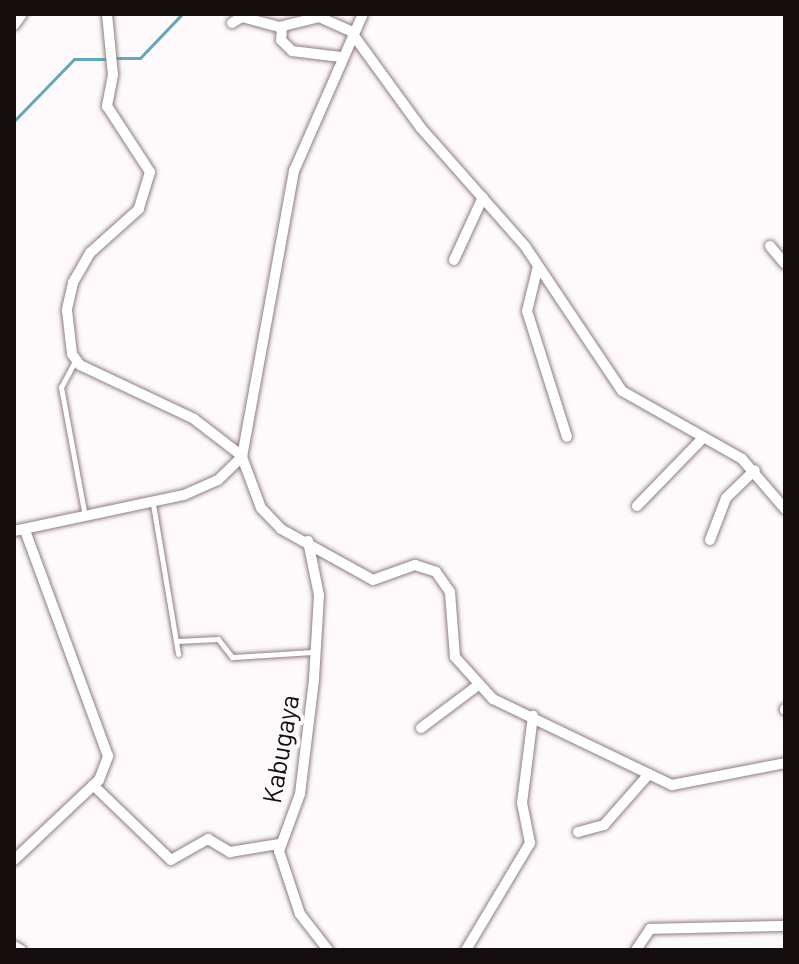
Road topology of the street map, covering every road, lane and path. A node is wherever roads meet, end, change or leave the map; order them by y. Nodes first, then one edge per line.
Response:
1 (22, 14) edge
2 (107, 14) edge
3 (363, 14) edge
4 (232, 23) dead end
5 (14, 25) edge
6 (282, 27) junction
7 (352, 32) junction
8 (341, 57) junction
9 (483, 197) junction
10 (770, 246) dead end
11 (454, 260) dead end
12 (785, 264) edge
13 (538, 266) junction
14 (76, 361) junction
15 (567, 437) dead end
16 (702, 439) junction
17 (242, 456) junction
18 (755, 470) junction
19 (153, 504) junction
20 (637, 506) dead end
21 (785, 509) edge
22 (86, 518) junction
23 (19, 531) edge
24 (710, 540) dead end
25 (308, 541) junction
26 (177, 641) junction
27 (315, 652) junction
28 (178, 654) dead end
29 (477, 686) junction
30 (533, 716) junction
31 (421, 728) dead end
32 (785, 763) edge
33 (649, 774) junction
34 (93, 785) junction
35 (578, 832) dead end
36 (279, 844) junction
37 (14, 860) edge
38 (785, 926) edge
39 (14, 946) edge
40 (21, 950) edge
41 (328, 950) edge
42 (466, 950) edge
43 (636, 950) edge

1 - 5 street
2 - 14 street
3 - 7 street
4 - 6 street
6 - 7 street
6 - 8 street
7 - 8 street
7 - 9 street
8 - 17 street
9 - 11 street
9 - 13 street
10 - 12 street
13 - 15 street
13 - 16 street
14 - 17 street
14 - 22 lane
16 - 18 street
16 - 20 street
17 - 19 street
17 - 25 street
18 - 21 street
18 - 24 street
19 - 22 street
19 - 26 lane
22 - 23 street
23 - 34 street
25 - 27 street, Kabugaya
25 - 29 street
26 - 27 lane
26 - 28 lane
27 - 36 street, Kabugaya
29 - 30 street
29 - 31 street
30 - 33 street
30 - 42 street
32 - 33 street
33 - 35 street
34 - 36 street
34 - 37 street
36 - 41 street, Kabugaya
38 - 43 street
39 - 40 street

